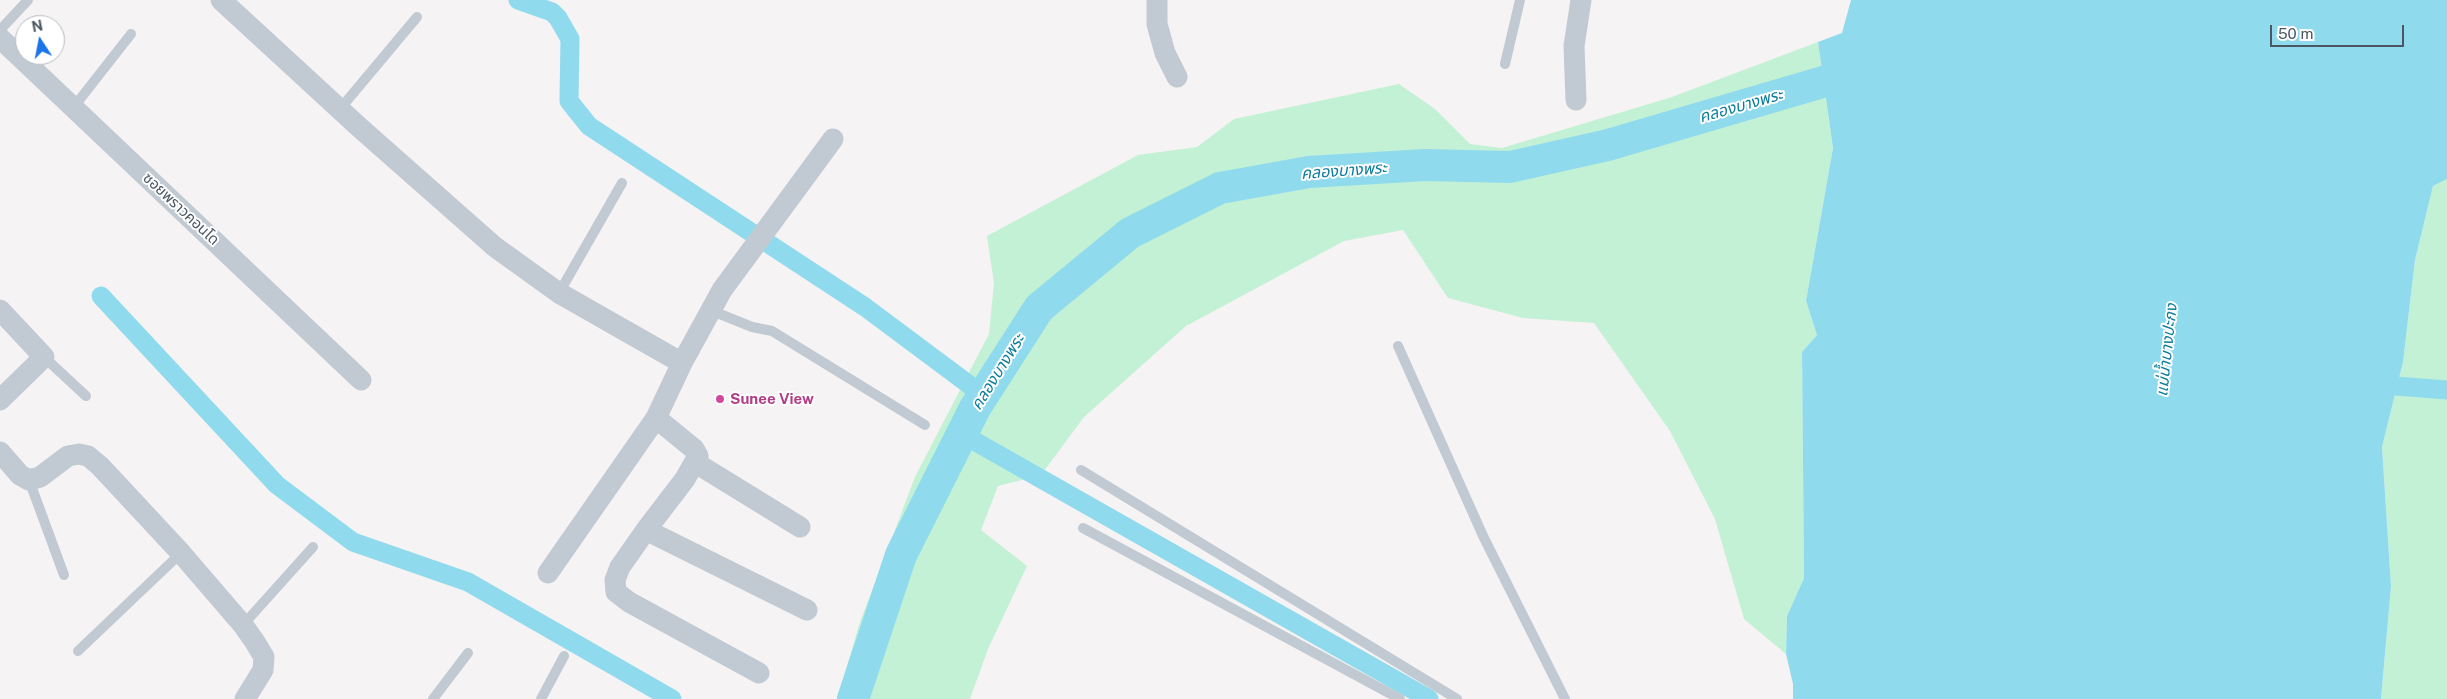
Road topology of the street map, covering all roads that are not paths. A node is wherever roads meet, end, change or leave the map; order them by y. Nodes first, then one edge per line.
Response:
1 (28, 0) edge
2 (221, 0) edge
3 (1157, 0) edge
4 (1520, 0) edge
5 (1581, 0) edge
6 (417, 17) dead end
7 (0, 30) edge
8 (131, 34) dead end
9 (0, 38) edge
10 (1505, 64) dead end
11 (1178, 77) dead end
12 (1576, 100) dead end
13 (73, 108) junction
14 (340, 110) junction
15 (833, 139) dead end
16 (622, 184) dead end
17 (559, 292) junction
18 (0, 310) edge
19 (710, 310) junction
20 (1398, 346) dead end
21 (44, 357) junction
22 (682, 363) junction
23 (361, 380) dead end
24 (86, 396) dead end
25 (0, 400) edge
26 (656, 418) junction
27 (925, 425) dead end
28 (0, 452) edge
29 (696, 463) junction
30 (1082, 470) dead end
31 (29, 480) junction
32 (800, 526) dead end
33 (1083, 528) dead end
34 (646, 530) junction
35 (313, 547) dead end
36 (181, 553) junction
37 (64, 574) dead end
38 (548, 574) dead end
39 (807, 610) dead end
40 (243, 625) junction
41 (78, 651) dead end
42 (468, 653) dead end
43 (564, 656) dead end
44 (759, 673) dead end
45 (245, 699) edge
46 (433, 699) edge
47 (542, 699) edge
48 (1400, 699) edge
49 (1457, 699) edge
50 (1565, 699) edge

1 - 7 lane
2 - 14 street
3 - 11 street
4 - 10 lane
5 - 12 street
6 - 14 lane
8 - 13 lane
9 - 13 street, ซอยพราวคอนโด
13 - 23 street, ซอยพราวคอนโด
14 - 17 street
15 - 19 street
16 - 17 lane
17 - 22 street
18 - 21 street
19 - 22 street
19 - 27 lane
20 - 50 lane
21 - 24 lane
21 - 25 street
22 - 26 street
26 - 29 street
26 - 38 street
28 - 31 street
29 - 32 street
29 - 34 street
30 - 49 lane
31 - 36 street
31 - 37 lane
33 - 48 lane
34 - 39 street
34 - 44 street
35 - 40 lane
36 - 40 street
36 - 41 lane
40 - 45 street
42 - 46 lane
43 - 47 lane

